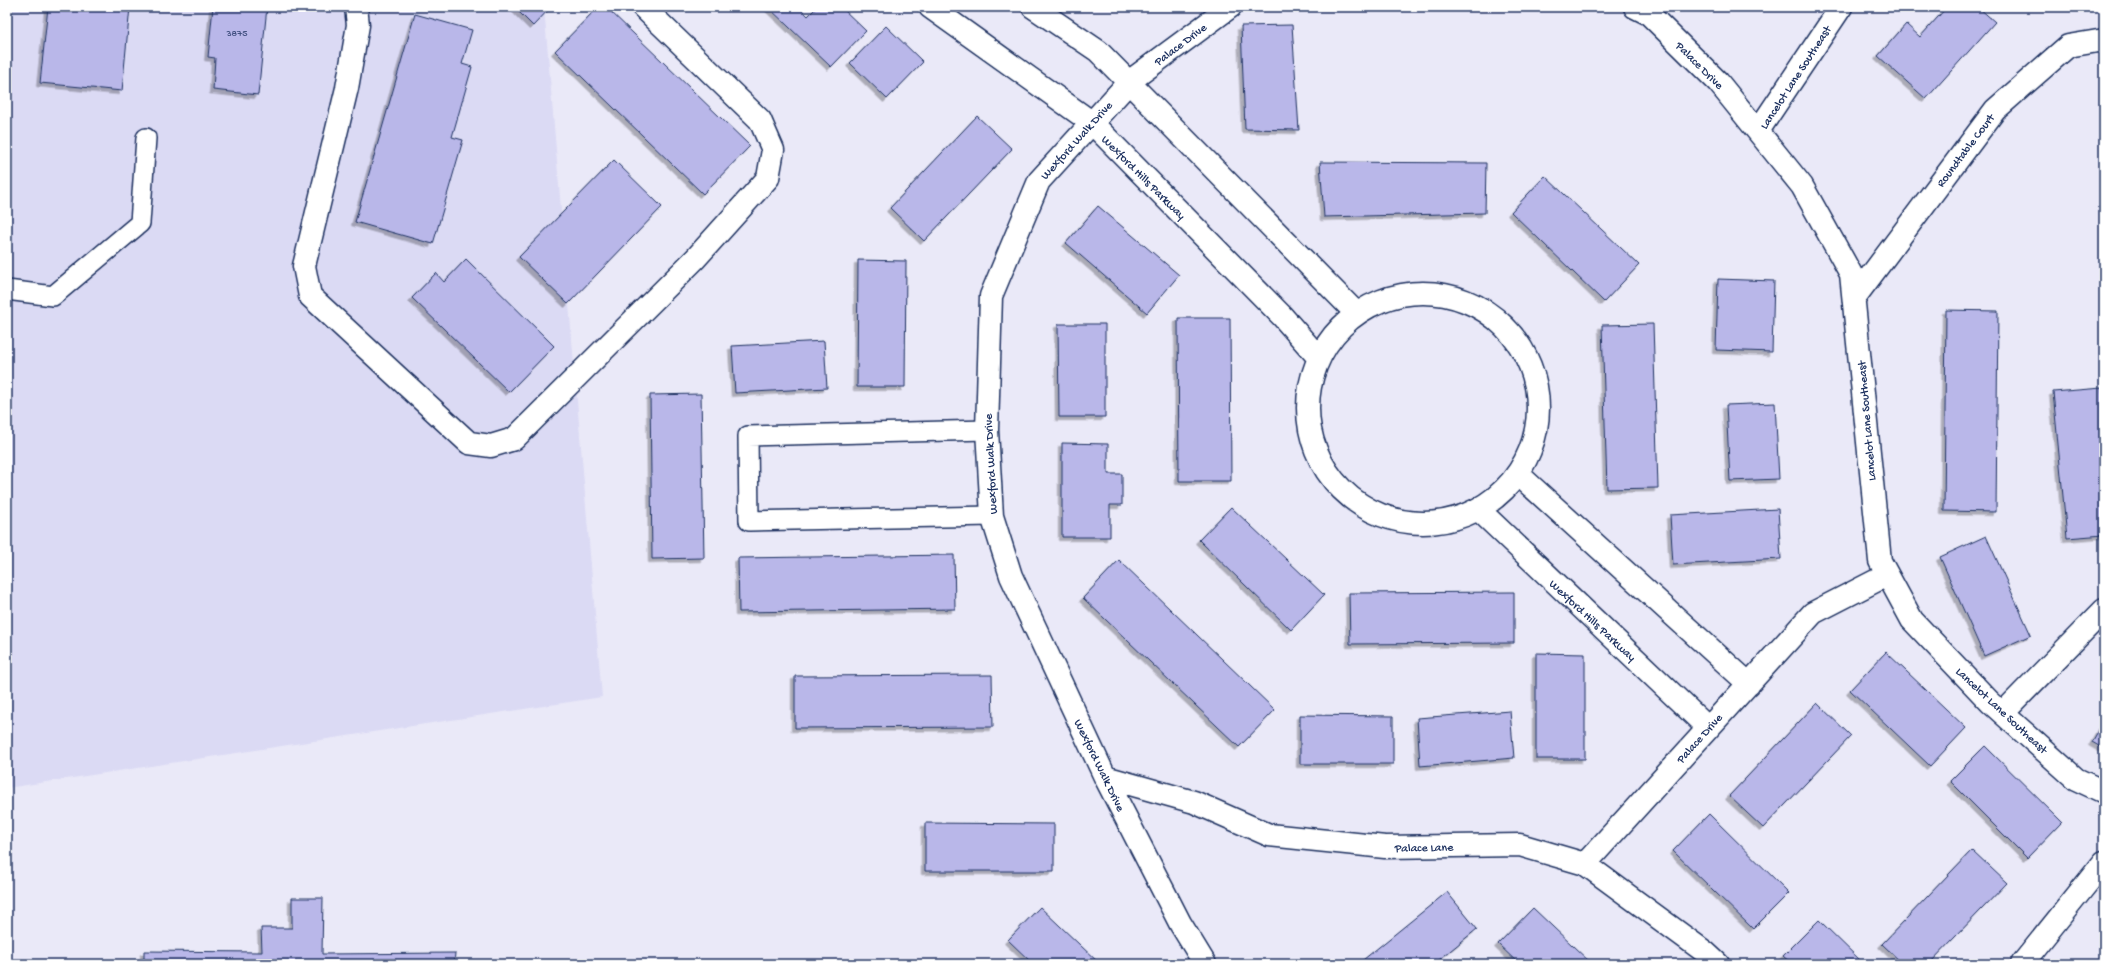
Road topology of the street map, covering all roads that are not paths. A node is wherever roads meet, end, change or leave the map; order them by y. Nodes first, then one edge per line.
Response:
1 (356, 7) edge
2 (644, 7) edge
3 (930, 7) edge
4 (1033, 7) edge
5 (1230, 7) edge
6 (1636, 7) edge
7 (1841, 7) edge
8 (2104, 40) edge
9 (1130, 81) junction
10 (1091, 122) junction
11 (1758, 131) junction
12 (146, 138) dead end
13 (7, 290) edge
14 (1855, 297) junction
15 (1356, 313) junction
16 (1318, 357) junction
17 (987, 430) junction
18 (1519, 475) junction
19 (1478, 510) junction
20 (992, 516) junction
21 (1887, 575) junction
22 (2104, 610) edge
23 (1749, 684) junction
24 (2002, 713) junction
25 (1708, 728) junction
26 (1105, 777) junction
27 (2104, 792) edge
28 (2104, 862) edge
29 (1585, 864) junction
30 (1205, 964) edge
31 (1718, 964) edge
32 (2022, 964) edge

1 - 2 street
3 - 10 street, Wexford Hills Parkway
4 - 9 street
5 - 9 street, Palace Drive
6 - 11 street, Palace Drive
7 - 11 street, Lancelot Lane Southeast
8 - 14 street, Roundtable Court
9 - 10 street, Wexford Walk Drive
9 - 15 street
10 - 16 street, Wexford Hills Parkway
10 - 17 street, Wexford Walk Drive
11 - 14 street, Lancelot Lane Southeast
12 - 13 lane
14 - 21 street, Lancelot Lane Southeast
15 - 16 street
15 - 18 street
16 - 19 street
17 - 20 street, Wexford Walk Drive
17 - 20 lane
18 - 19 street
18 - 23 street
19 - 25 street, Wexford Hills Parkway
20 - 26 street, Wexford Walk Drive
21 - 23 street, Palace Drive
21 - 24 street, Lancelot Lane Southeast
22 - 24 street
23 - 25 street, Palace Drive
24 - 27 street, Lancelot Lane Southeast
25 - 29 street, Palace Drive
26 - 29 street, Palace Lane
26 - 30 street, Wexford Walk Drive
28 - 32 street
29 - 31 street, Palace Lane

